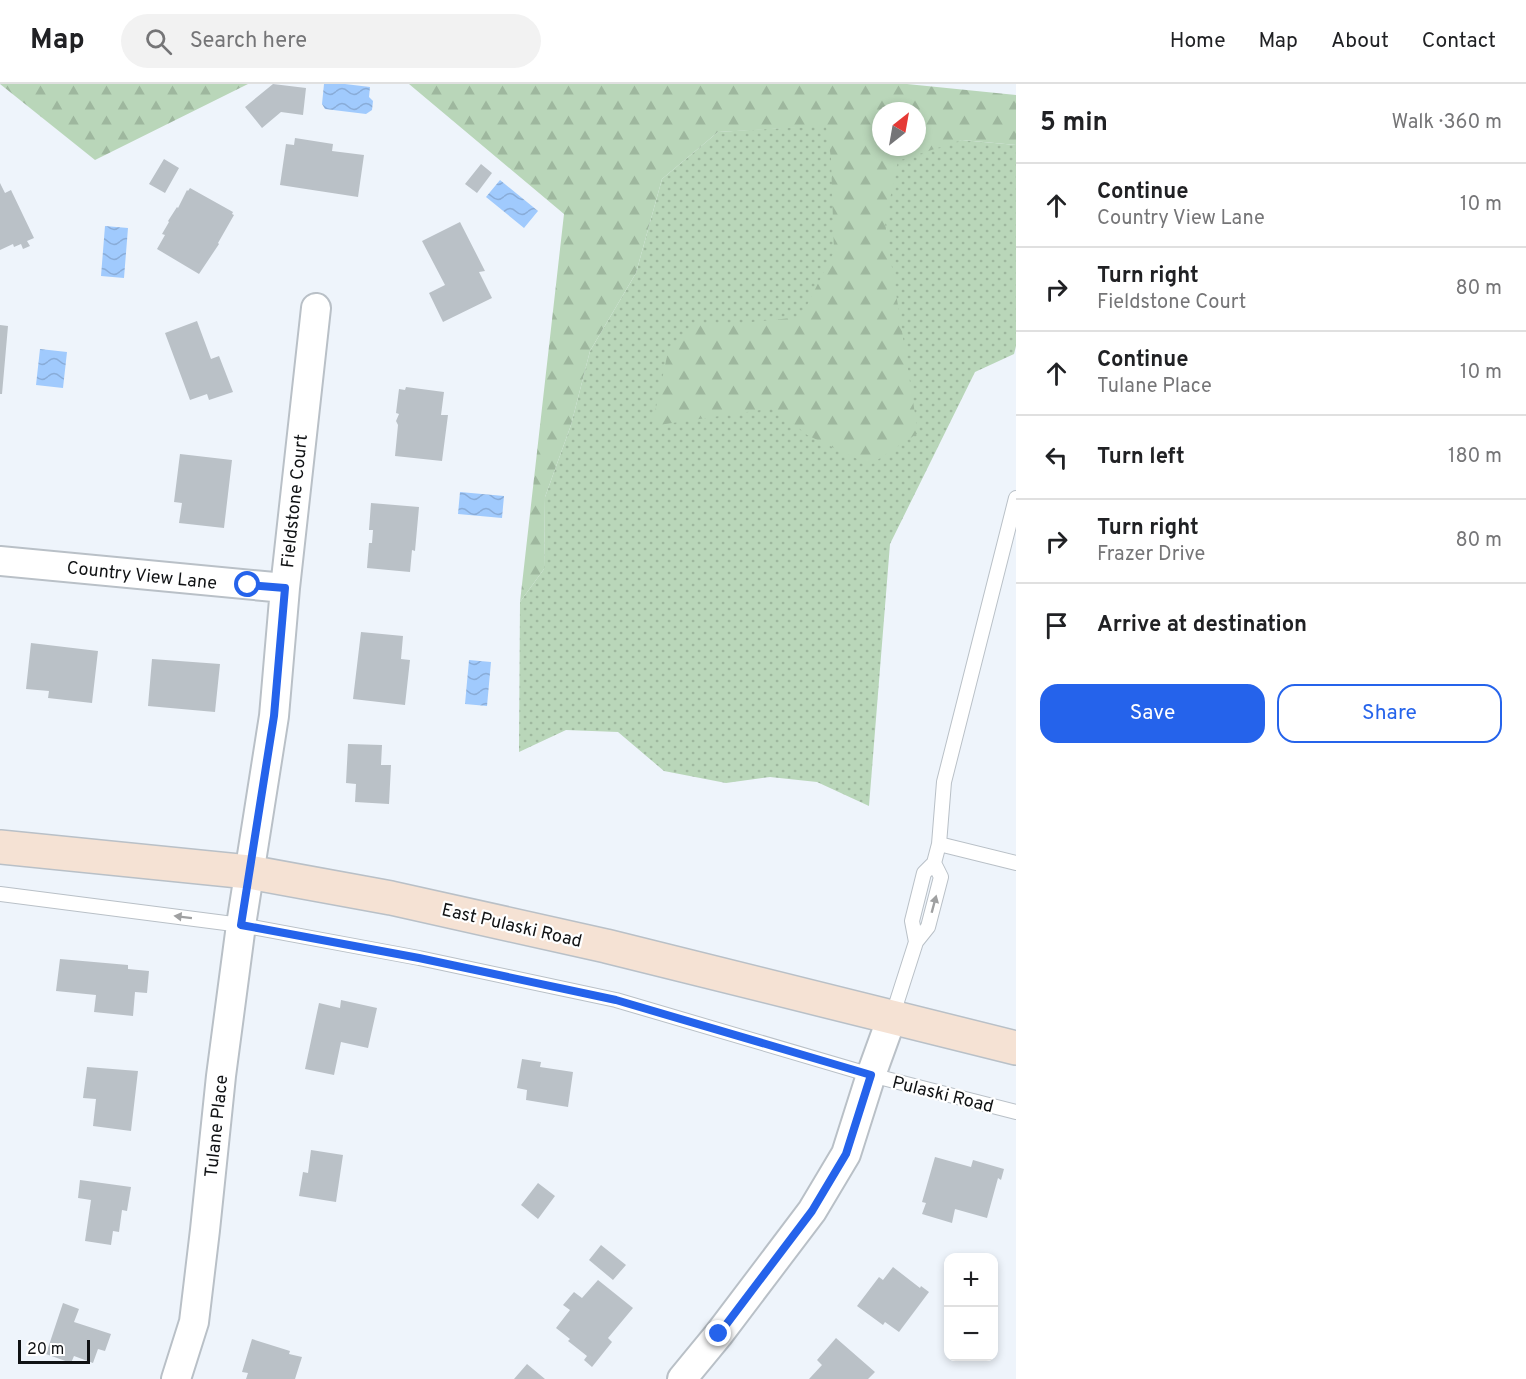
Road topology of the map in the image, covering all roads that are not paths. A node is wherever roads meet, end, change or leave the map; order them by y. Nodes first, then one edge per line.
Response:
1 (316, 308) dead end
2 (1016, 498) edge
3 (0, 561) edge
4 (285, 588) junction
5 (939, 844) junction
6 (0, 847) edge
7 (1016, 862) edge
8 (249, 872) junction
9 (0, 894) edge
10 (241, 925) junction
11 (892, 1017) junction
12 (1016, 1048) edge
13 (871, 1075) junction
14 (1016, 1112) edge
15 (176, 1379) edge
16 (682, 1379) edge

1 - 4 street, Fieldstone Court
2 - 5 lane
3 - 4 street, Country View Lane
4 - 8 street, Fieldstone Court
5 - 7 lane
5 - 11 lane
6 - 8 main road, East Pulaski Road
8 - 10 street, Tulane Place
8 - 11 main road, East Pulaski Road
10 -> 9 lane, Pulaski Road
10 - 13 lane, Pulaski Road
10 - 15 street, Tulane Place
11 - 12 main road, East Pulaski Road
11 - 13 street
13 - 14 lane, Pulaski Road
13 - 16 street

